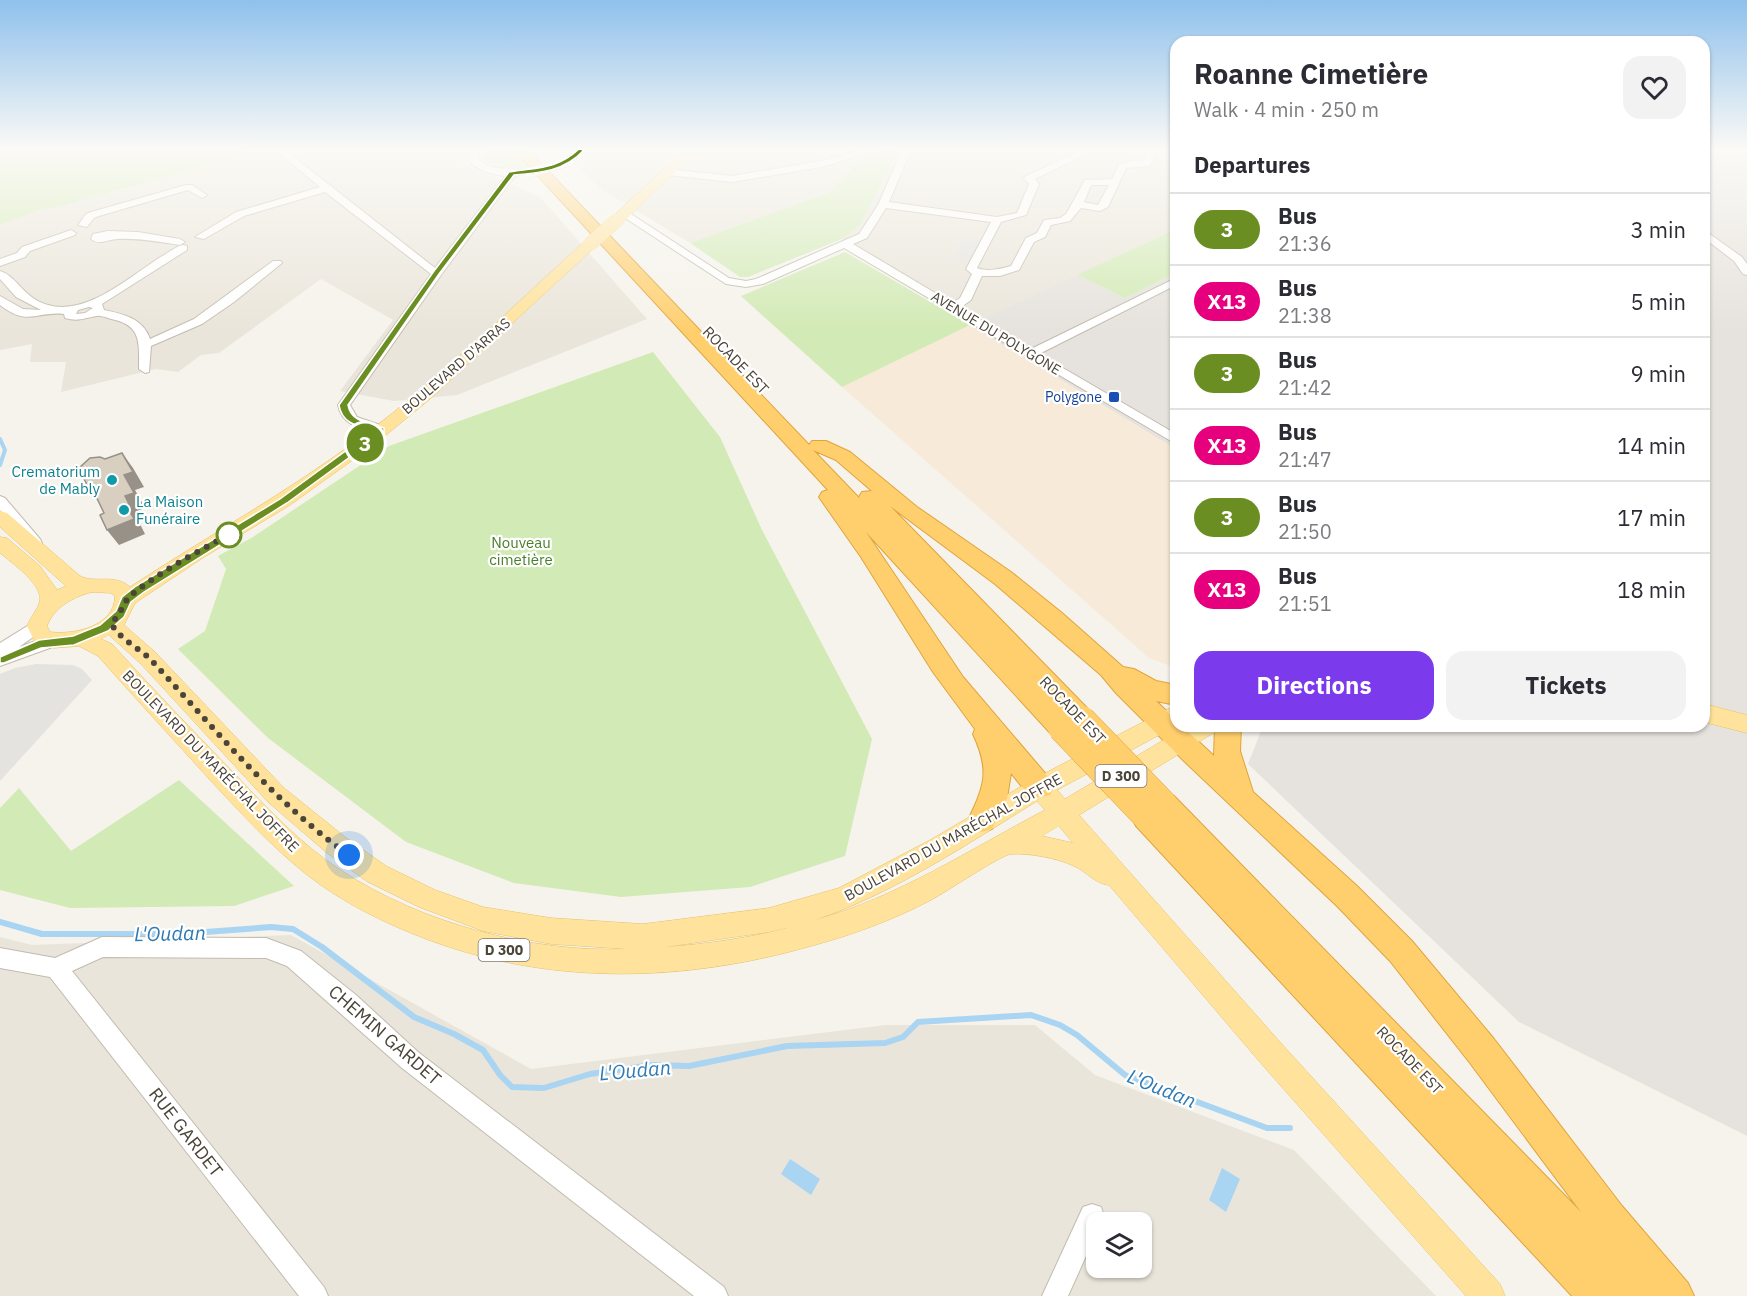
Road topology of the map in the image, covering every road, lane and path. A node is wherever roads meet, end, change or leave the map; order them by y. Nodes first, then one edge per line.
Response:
1 (107, 210) edge
2 (252, 210) edge
3 (355, 210) edge
4 (484, 210) edge
5 (577, 210) edge
6 (592, 210) edge
7 (627, 210) edge
8 (878, 210) edge
9 (929, 210) edge
10 (1023, 210) edge
11 (1075, 210) edge
12 (620, 217) junction
13 (997, 220) junction
14 (85, 228) junction
15 (1710, 237) edge
16 (181, 245) junction
17 (846, 245) junction
18 (26, 249) junction
19 (0, 256) edge
20 (1744, 258) edge
21 (0, 263) edge
22 (277, 263) dead end
23 (1747, 272) edge
24 (436, 273) junction
25 (978, 273) junction
26 (0, 274) edge
27 (1170, 284) edge
28 (0, 299) edge
29 (95, 308) junction
30 (952, 308) junction
31 (53, 310) junction
32 (145, 344) junction
33 (1030, 354) junction
34 (145, 369) dead end
35 (779, 425) junction
36 (381, 430) junction
37 (1170, 436) edge
38 (819, 445) junction
39 (0, 501) edge
40 (0, 517) edge
41 (0, 543) edge
42 (47, 558) junction
43 (84, 587) junction
44 (121, 593) junction
45 (50, 605) junction
46 (111, 623) junction
47 (37, 626) junction
48 (82, 638) junction
49 (52, 641) junction
50 (0, 651) edge
51 (0, 660) edge
52 (1110, 668) junction
53 (1170, 694) edge
54 (1710, 705) edge
55 (972, 709) junction
56 (1747, 710) edge
57 (1710, 714) edge
58 (1071, 724) junction
59 (1170, 724) edge
60 (1747, 724) edge
61 (1170, 727) edge
62 (1170, 728) edge
63 (1178, 732) edge
64 (1226, 732) edge
65 (1040, 787) junction
66 (1243, 798) junction
67 (1155, 811) junction
68 (1062, 812) junction
69 (982, 820) junction
70 (1006, 843) junction
71 (0, 958) edge
72 (56, 968) junction
73 (1212, 985) junction
74 (1086, 1229) edge
75 (315, 1296) edge
76 (715, 1296) edge
77 (1055, 1296) edge
78 (1488, 1296) edge
79 (1598, 1296) edge
80 (1637, 1296) edge
81 (1675, 1296) edge

1 - 14 street
2 - 16 street
3 - 24 street
4 - 24 street
5 - 35 highway, ROCADE EST
6 - 38 highway, ROCADE EST
7 - 12 main road, BOULEVARD D'ARRAS
8 - 17 street
9 - 13 street
10 - 13 street
11 - 25 street
12 - 17 street
12 - 36 main road, BOULEVARD D'ARRAS, bridge
13 - 25 street
14 - 16 street
14 - 18 street
15 - 20 street
16 - 29 street
17 - 30 street, AVENUE DU POLYGONE
18 - 19 street
18 - 21 street
20 - 23 street
22 - 32 street
24 - 36 street
25 - 30 street
26 - 31 street
27 - 33 street
28 - 31 street
29 - 31 street
29 - 32 street
30 - 33 street, AVENUE DU POLYGONE
32 - 34 street
33 - 37 street, AVENUE DU POLYGONE
35 - 55 highway
35 - 58 highway, ROCADE EST
36 - 44 main road, BOULEVARD D'ARRAS
38 - 52 highway
38 - 58 highway, ROCADE EST
39 - 42 street
40 - 42 main road
41 - 45 main road
42 - 43 main road
43 - 44 main road
43 - 45 main road
44 - 46 main road
45 - 47 main road
46 - 48 main road
46 - 69 main road, BOULEVARD DU MARÉCHAL JOFFRE / D 300
47 - 49 main road
47 - 50 street
48 - 49 main road
48 - 70 main road, BOULEVARD DU MARÉCHAL JOFFRE / D 300
49 - 51 street
52 - 53 highway
52 - 59 highway
54 - 56 main road
55 - 65 highway
55 - 69 highway
57 - 60 main road
58 - 67 highway, ROCADE EST, bridge
61 - 65 main road, BOULEVARD DU MARÉCHAL JOFFRE / D 300
62 - 68 main road, BOULEVARD DU MARÉCHAL JOFFRE / D 300
63 - 66 highway
64 - 66 highway
65 - 68 main road
65 - 69 main road, BOULEVARD DU MARÉCHAL JOFFRE / D 300
66 - 81 highway
67 - 79 highway, ROCADE EST
67 - 80 highway, ROCADE EST
68 - 70 main road, BOULEVARD DU MARÉCHAL JOFFRE / D 300
68 - 73 main road
70 - 73 main road
71 - 72 street
72 - 75 street, RUE GARDET
72 - 76 street, CHEMIN GARDET
73 - 78 main road
74 - 77 street

